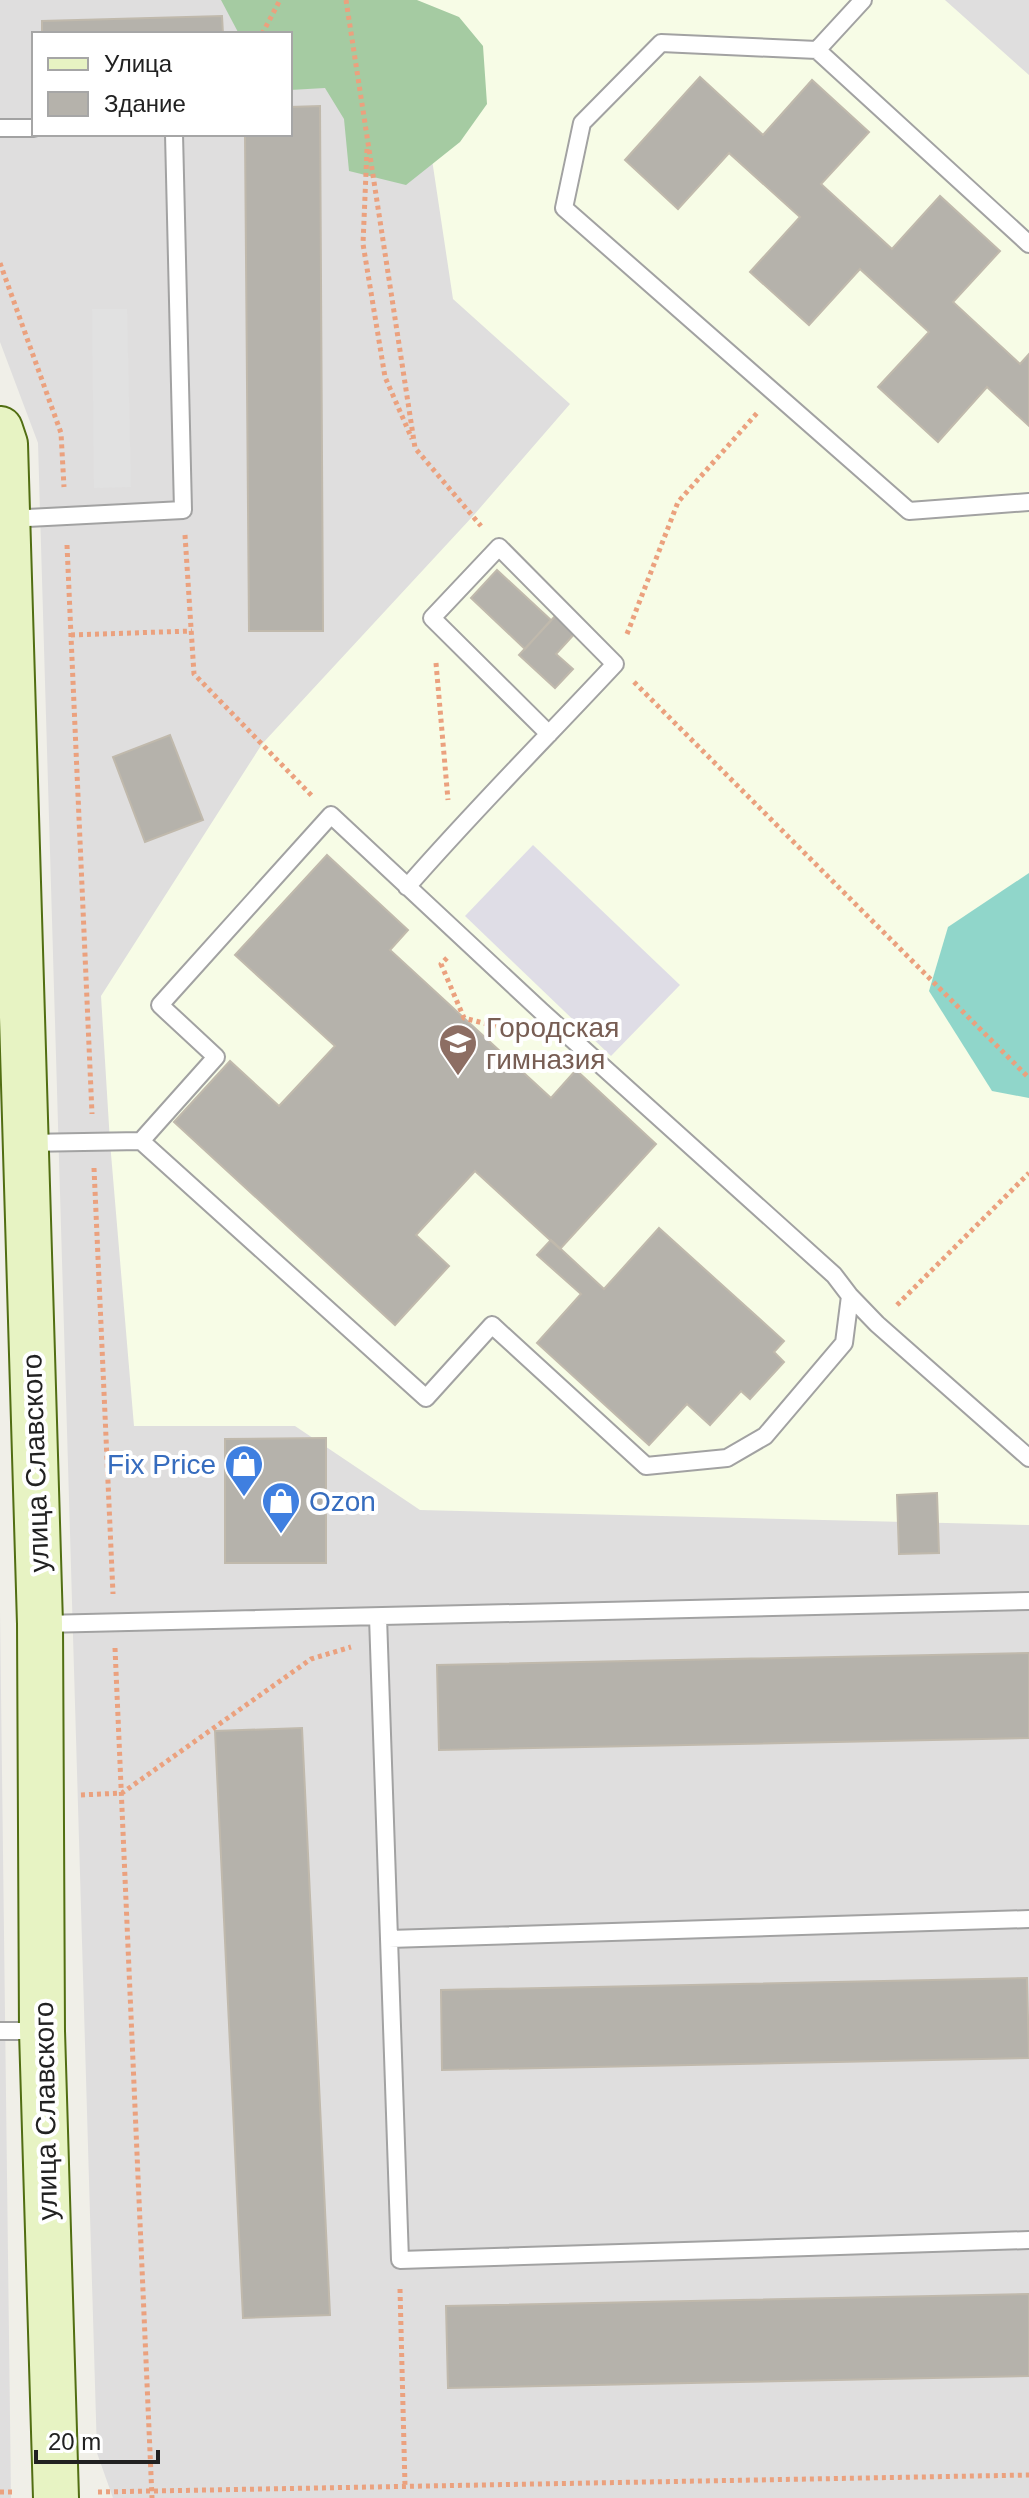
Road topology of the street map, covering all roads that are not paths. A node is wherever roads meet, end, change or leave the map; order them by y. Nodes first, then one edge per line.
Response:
1 (863, 0) edge
2 (817, 50) junction
3 (0, 128) edge
4 (32, 128) edge
5 (174, 136) edge
6 (1029, 244) edge
7 (0, 429) edge
8 (1029, 502) edge
9 (7, 519) junction
10 (549, 734) junction
11 (8, 831) edge
12 (407, 887) junction
13 (141, 1141) junction
14 (24, 1143) junction
15 (850, 1296) junction
16 (1029, 1458) edge
17 (1029, 1601) edge
18 (378, 1617) junction
19 (40, 1624) junction
20 (1029, 1919) edge
21 (389, 1939) junction
22 (21, 2031) edge
23 (1029, 2240) edge
24 (56, 2496) edge

1 - 2 lane
2 - 6 lane
2 - 8 lane
3 - 4 lane
5 - 9 lane
7 - 9 street, улица Славского
9 - 11 street, улица Славского
10 - 10 lane
10 - 12 lane
11 - 14 street, улица Славского
12 - 13 lane
12 - 15 lane
13 - 14 lane
13 - 15 lane
14 - 19 street, улица Славского
15 - 16 lane
17 - 18 lane
18 - 19 lane
18 - 21 lane
19 - 22 street, улица Славского
20 - 21 lane
21 - 23 lane
22 - 24 street, улица Славского

